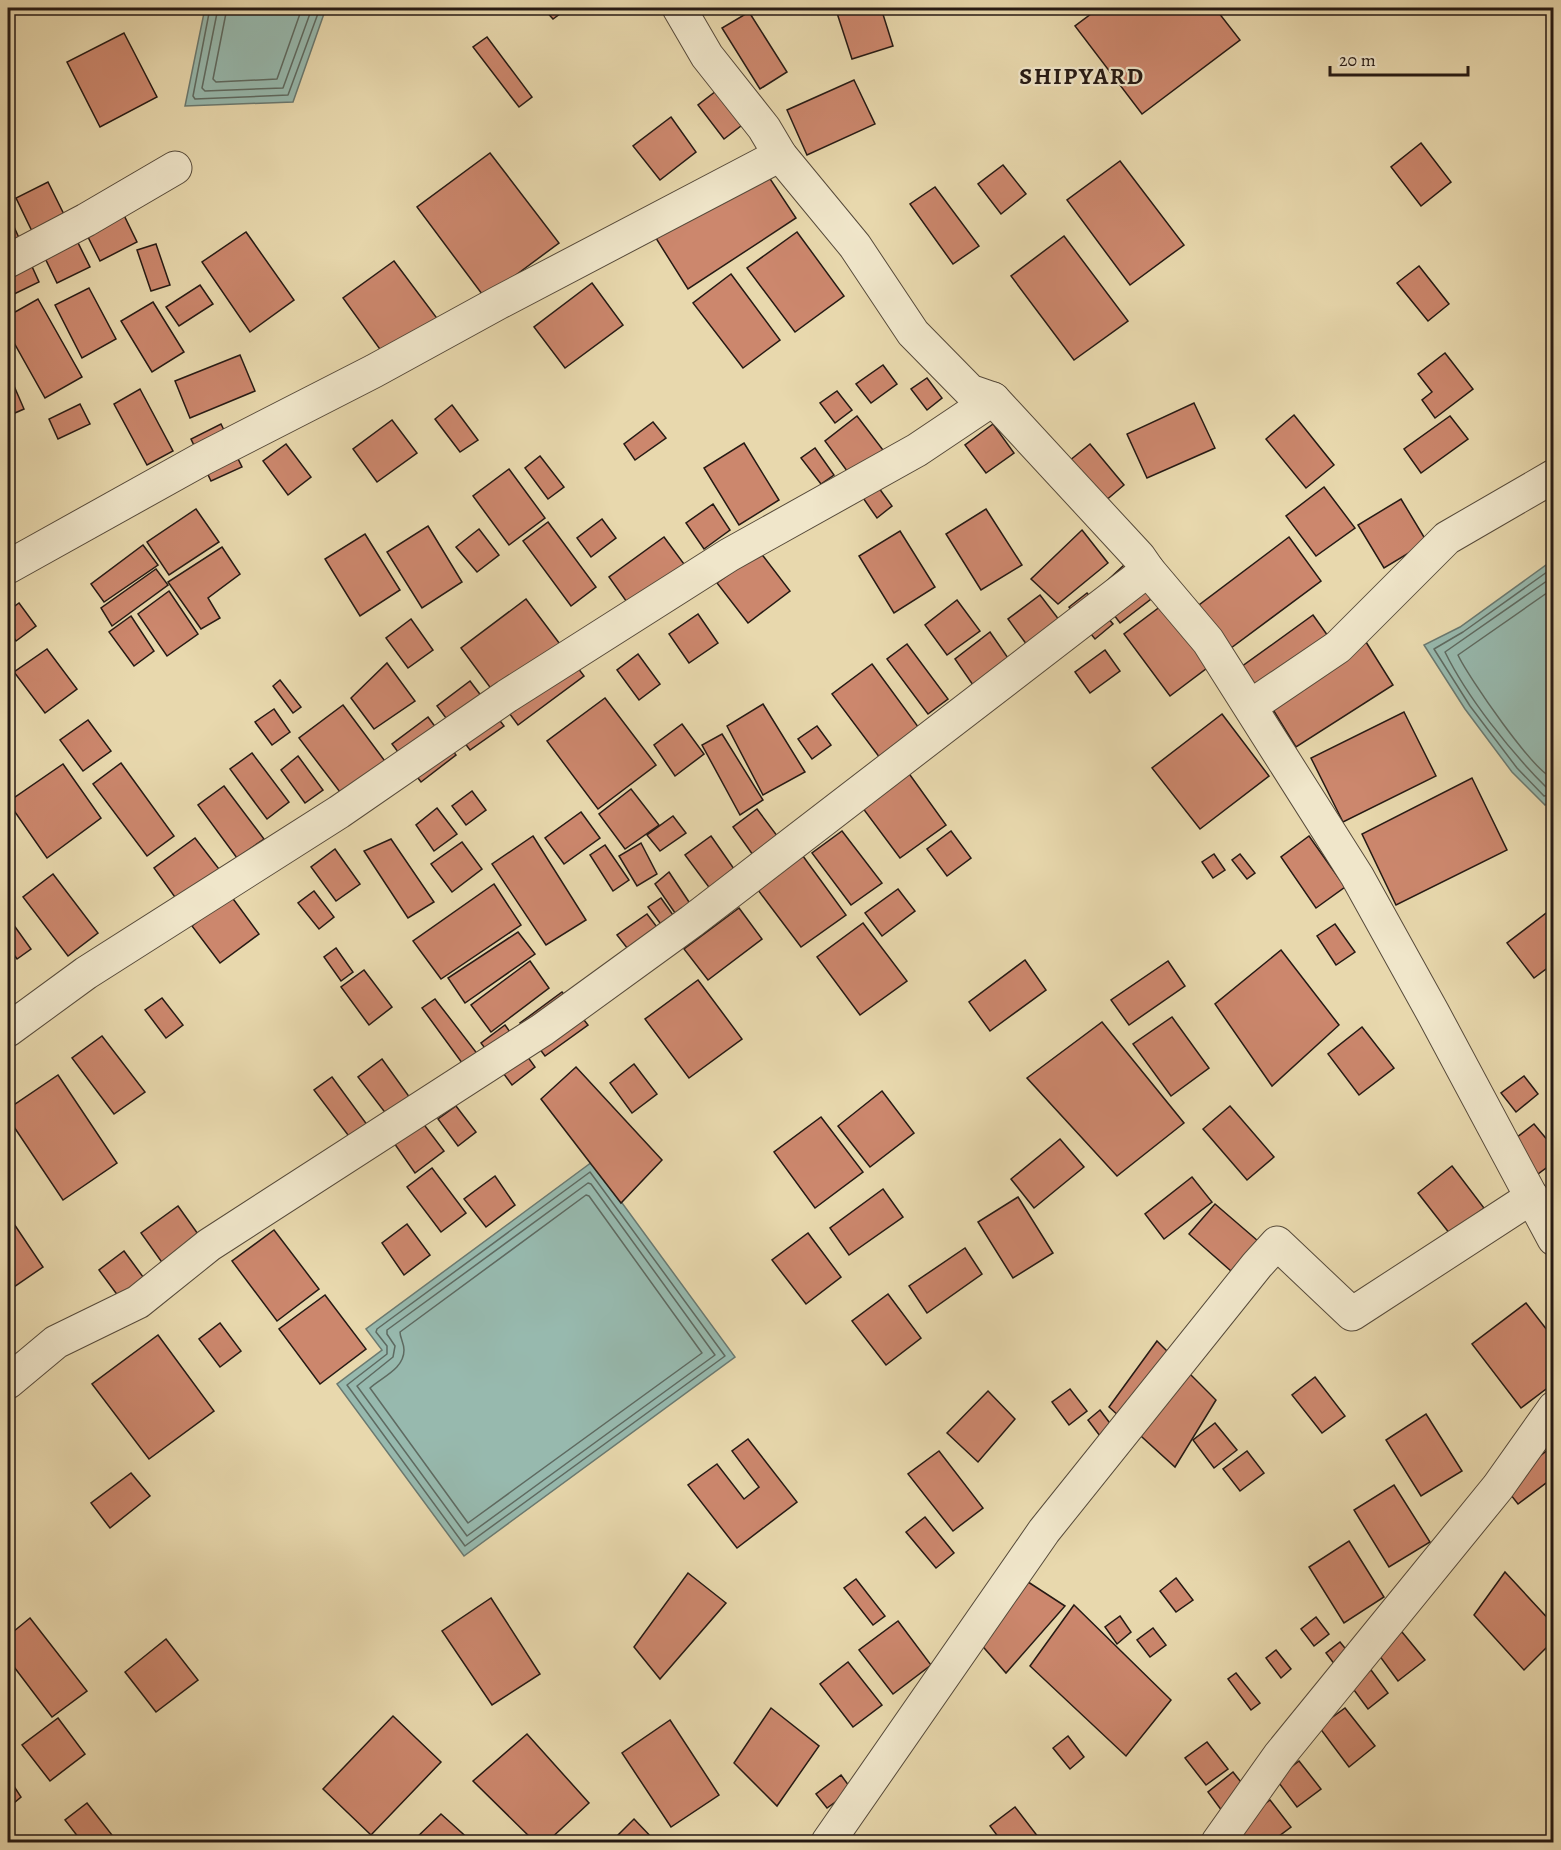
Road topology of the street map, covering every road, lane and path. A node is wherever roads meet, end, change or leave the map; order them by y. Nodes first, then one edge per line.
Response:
1 (679, 8) edge
2 (780, 155) junction
3 (175, 168) dead end
4 (8, 261) edge
5 (993, 399) junction
6 (1554, 476) edge
7 (8, 567) edge
8 (1148, 570) junction
9 (1251, 706) junction
10 (8, 1030) edge
11 (1532, 1197) junction
12 (1554, 1239) edge
13 (8, 1382) edge
14 (1554, 1408) edge
15 (828, 1842) edge
16 (1218, 1842) edge

1 - 2 street
2 - 5 street
2 - 7 street
3 - 4 street
5 - 8 street
5 - 10 street
6 - 9 street
8 - 9 street
8 - 13 street
9 - 11 street
11 - 12 street
11 - 15 street
14 - 16 street

